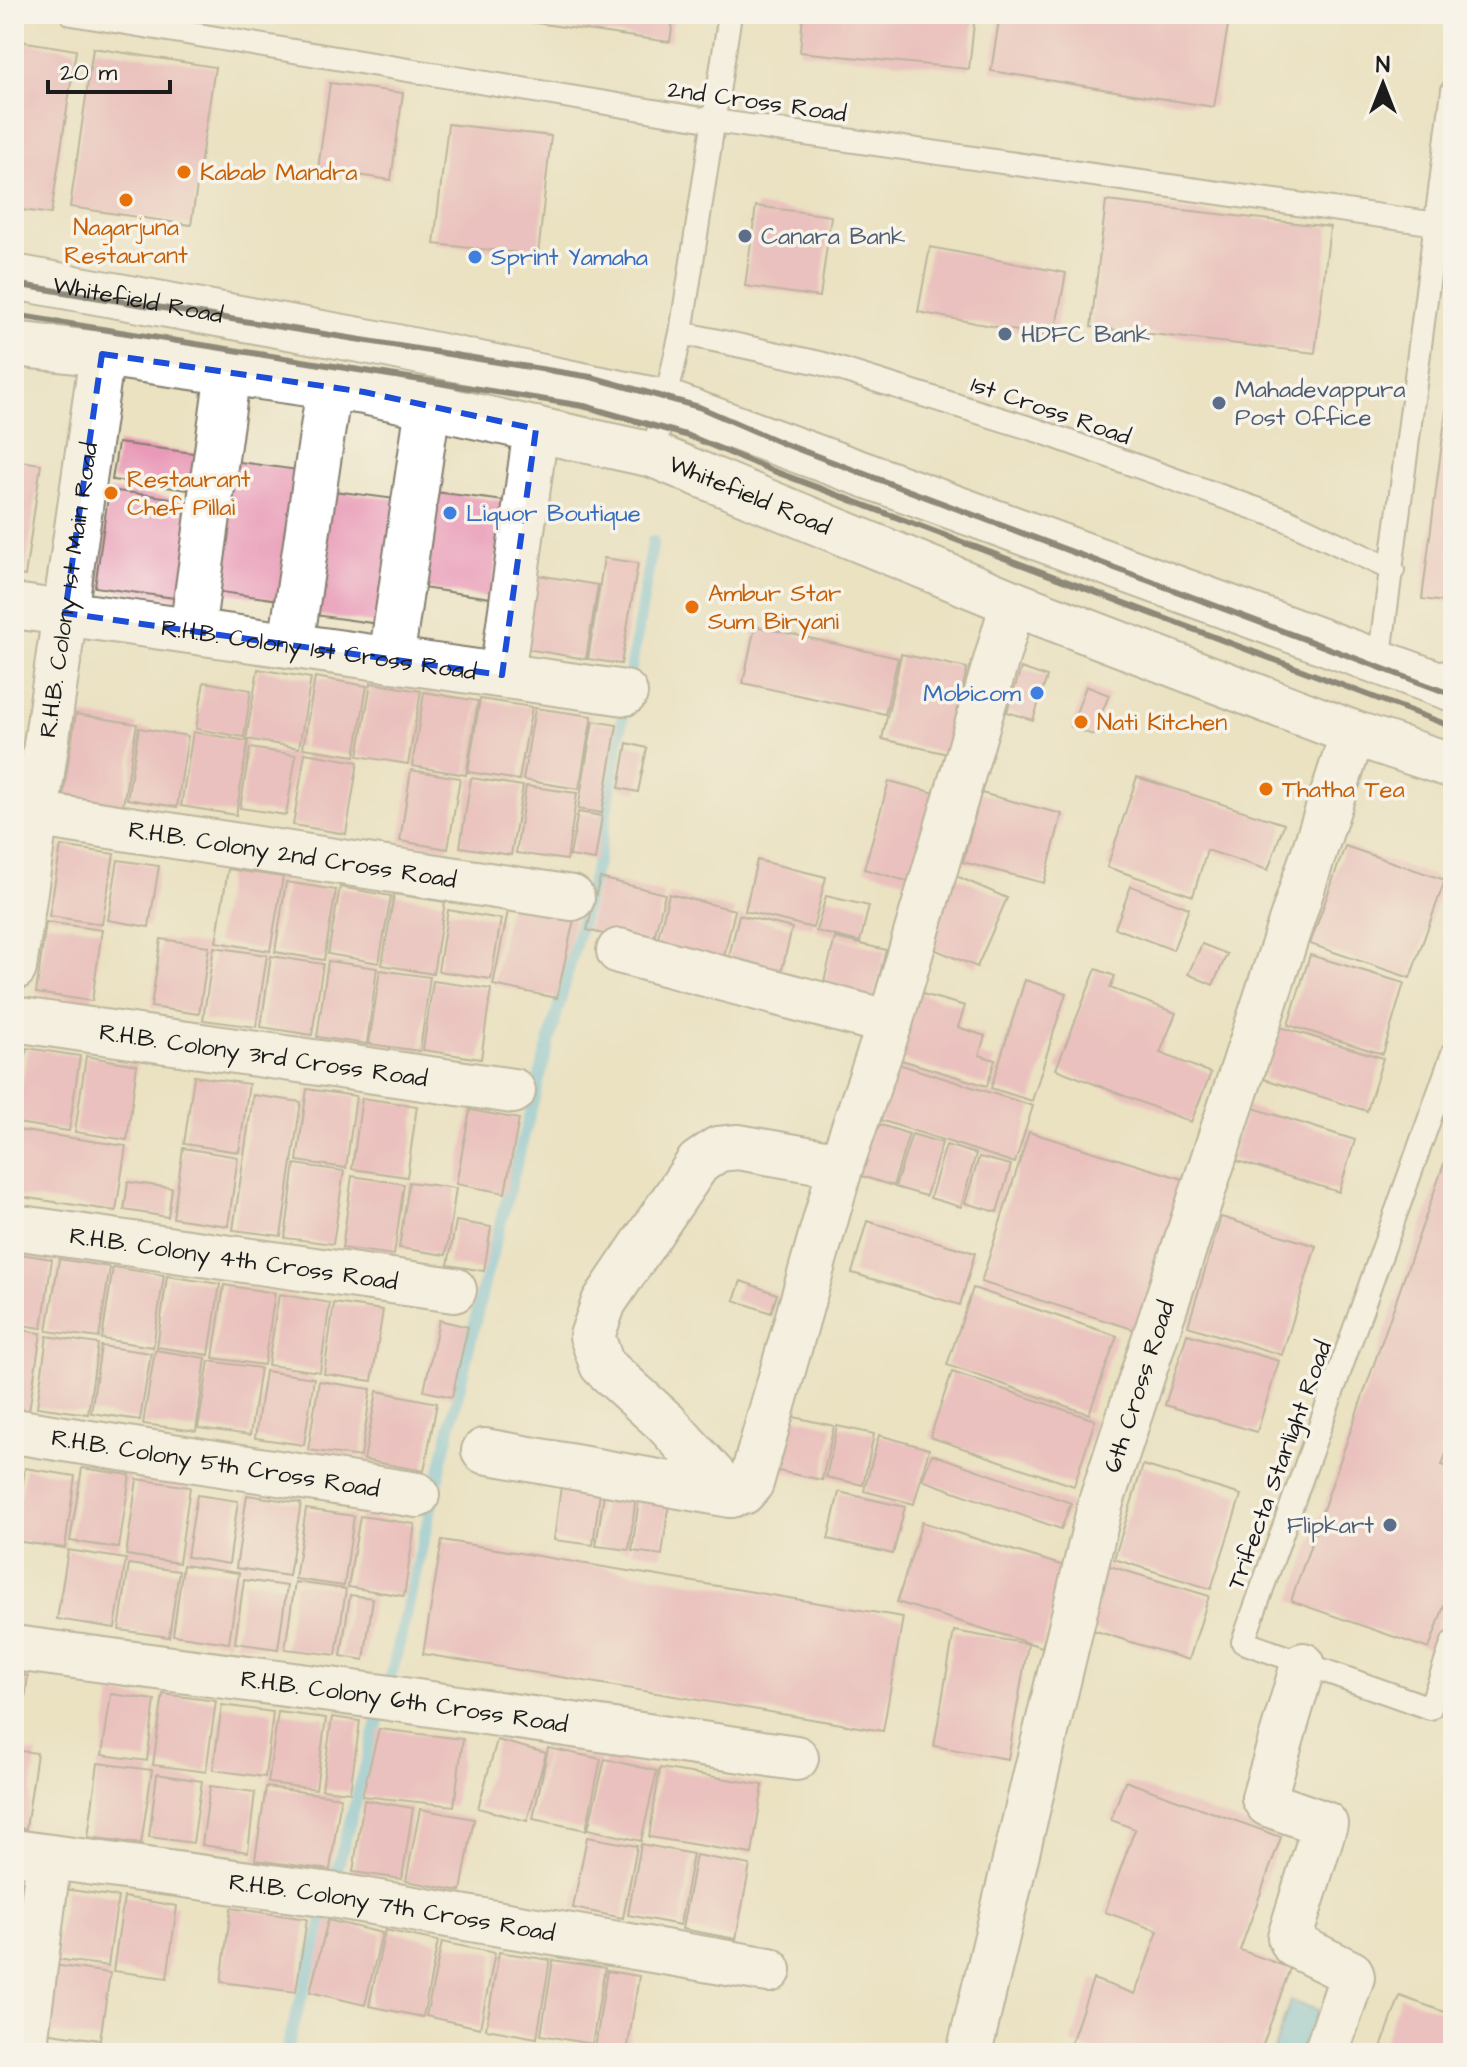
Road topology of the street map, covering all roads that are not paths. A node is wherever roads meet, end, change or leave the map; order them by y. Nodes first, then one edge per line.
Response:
1 (72, 14) edge
2 (730, 14) edge
3 (1453, 90) edge
4 (714, 121) junction
5 (1437, 224) junction
6 (14, 277) edge
7 (681, 333) junction
8 (14, 344) edge
9 (102, 354) junction
10 (228, 372) junction
11 (329, 387) junction
12 (665, 402) junction
13 (428, 406) junction
14 (536, 429) junction
15 (653, 455) junction
16 (987, 518) junction
17 (1393, 570) junction
18 (962, 582) junction
19 (1013, 603) junction
20 (14, 606) edge
21 (65, 613) junction
22 (192, 631) junction
23 (291, 645) junction
24 (391, 660) junction
25 (1379, 663) junction
26 (502, 675) junction
27 (1453, 689) edge
28 (625, 693) dead end
29 (1353, 733) junction
30 (1453, 766) edge
31 (25, 813) edge
32 (572, 898) dead end
33 (619, 951) dead end
34 (14, 968) edge
35 (14, 1019) edge
36 (890, 1023) junction
37 (1453, 1053) edge
38 (513, 1091) dead end
39 (841, 1165) junction
40 (14, 1227) edge
41 (454, 1290) dead end
42 (14, 1431) edge
43 (484, 1451) dead end
44 (417, 1495) dead end
45 (731, 1495) junction
46 (1453, 1642) edge
47 (14, 1648) edge
48 (1303, 1665) junction
49 (796, 1758) dead end
50 (32, 1855) edge
51 (769, 1970) dead end
52 (27, 2053) edge
53 (969, 2053) edge
54 (1326, 2053) edge

1 - 4 lane, 2nd Cross Road
2 - 4 lane
3 - 5 lane
4 - 5 lane, 2nd Cross Road
4 - 7 lane
5 - 17 lane
6 - 12 street, Whitefield Road
7 - 12 lane
7 - 17 lane, 1st Cross Road
8 - 9 street, Whitefield Road
9 - 10 street, Whitefield Road
9 - 21 street, R.H.B. Colony 1st Main Road
10 - 11 street, Whitefield Road
10 - 22 street
11 - 13 street, Whitefield Road
11 - 23 street
12 - 15 lane
12 - 16 street, Whitefield Road
13 - 14 street, Whitefield Road
13 - 24 street
14 - 15 street, Whitefield Road
14 - 26 street
15 - 18 street, Whitefield Road
16 - 18 street
16 - 25 street, Whitefield Road
17 - 25 lane
18 - 19 street, Whitefield Road
19 - 29 street, Whitefield Road
19 - 36 street
20 - 21 street, R.H.B. Colony 1st Cross Road
21 - 22 street, R.H.B. Colony 1st Cross Road
21 - 31 street, R.H.B. Colony 1st Main Road
22 - 23 street, R.H.B. Colony 1st Cross Road
23 - 24 street, R.H.B. Colony 1st Cross Road
24 - 26 street, R.H.B. Colony 1st Cross Road
25 - 27 street, Whitefield Road
26 - 28 street, R.H.B. Colony 1st Cross Road
29 - 30 street, Whitefield Road
29 - 53 street, 6th Cross Road
31 - 32 street, R.H.B. Colony 2nd Cross Road
31 - 34 street, R.H.B. Colony 1st Main Road
33 - 36 street
35 - 38 street, R.H.B. Colony 3rd Cross Road
36 - 39 street
37 - 48 lane, Trifecta Starlight Road
39 - 45 street
39 - 45 street
40 - 41 street, R.H.B. Colony 4th Cross Road
42 - 44 street, R.H.B. Colony 5th Cross Road
43 - 45 street
46 - 48 lane, Trifecta Starlight Road
47 - 49 street, R.H.B. Colony 6th Cross Road
48 - 54 street
50 - 51 street, R.H.B. Colony 7th Cross Road
50 - 52 street

